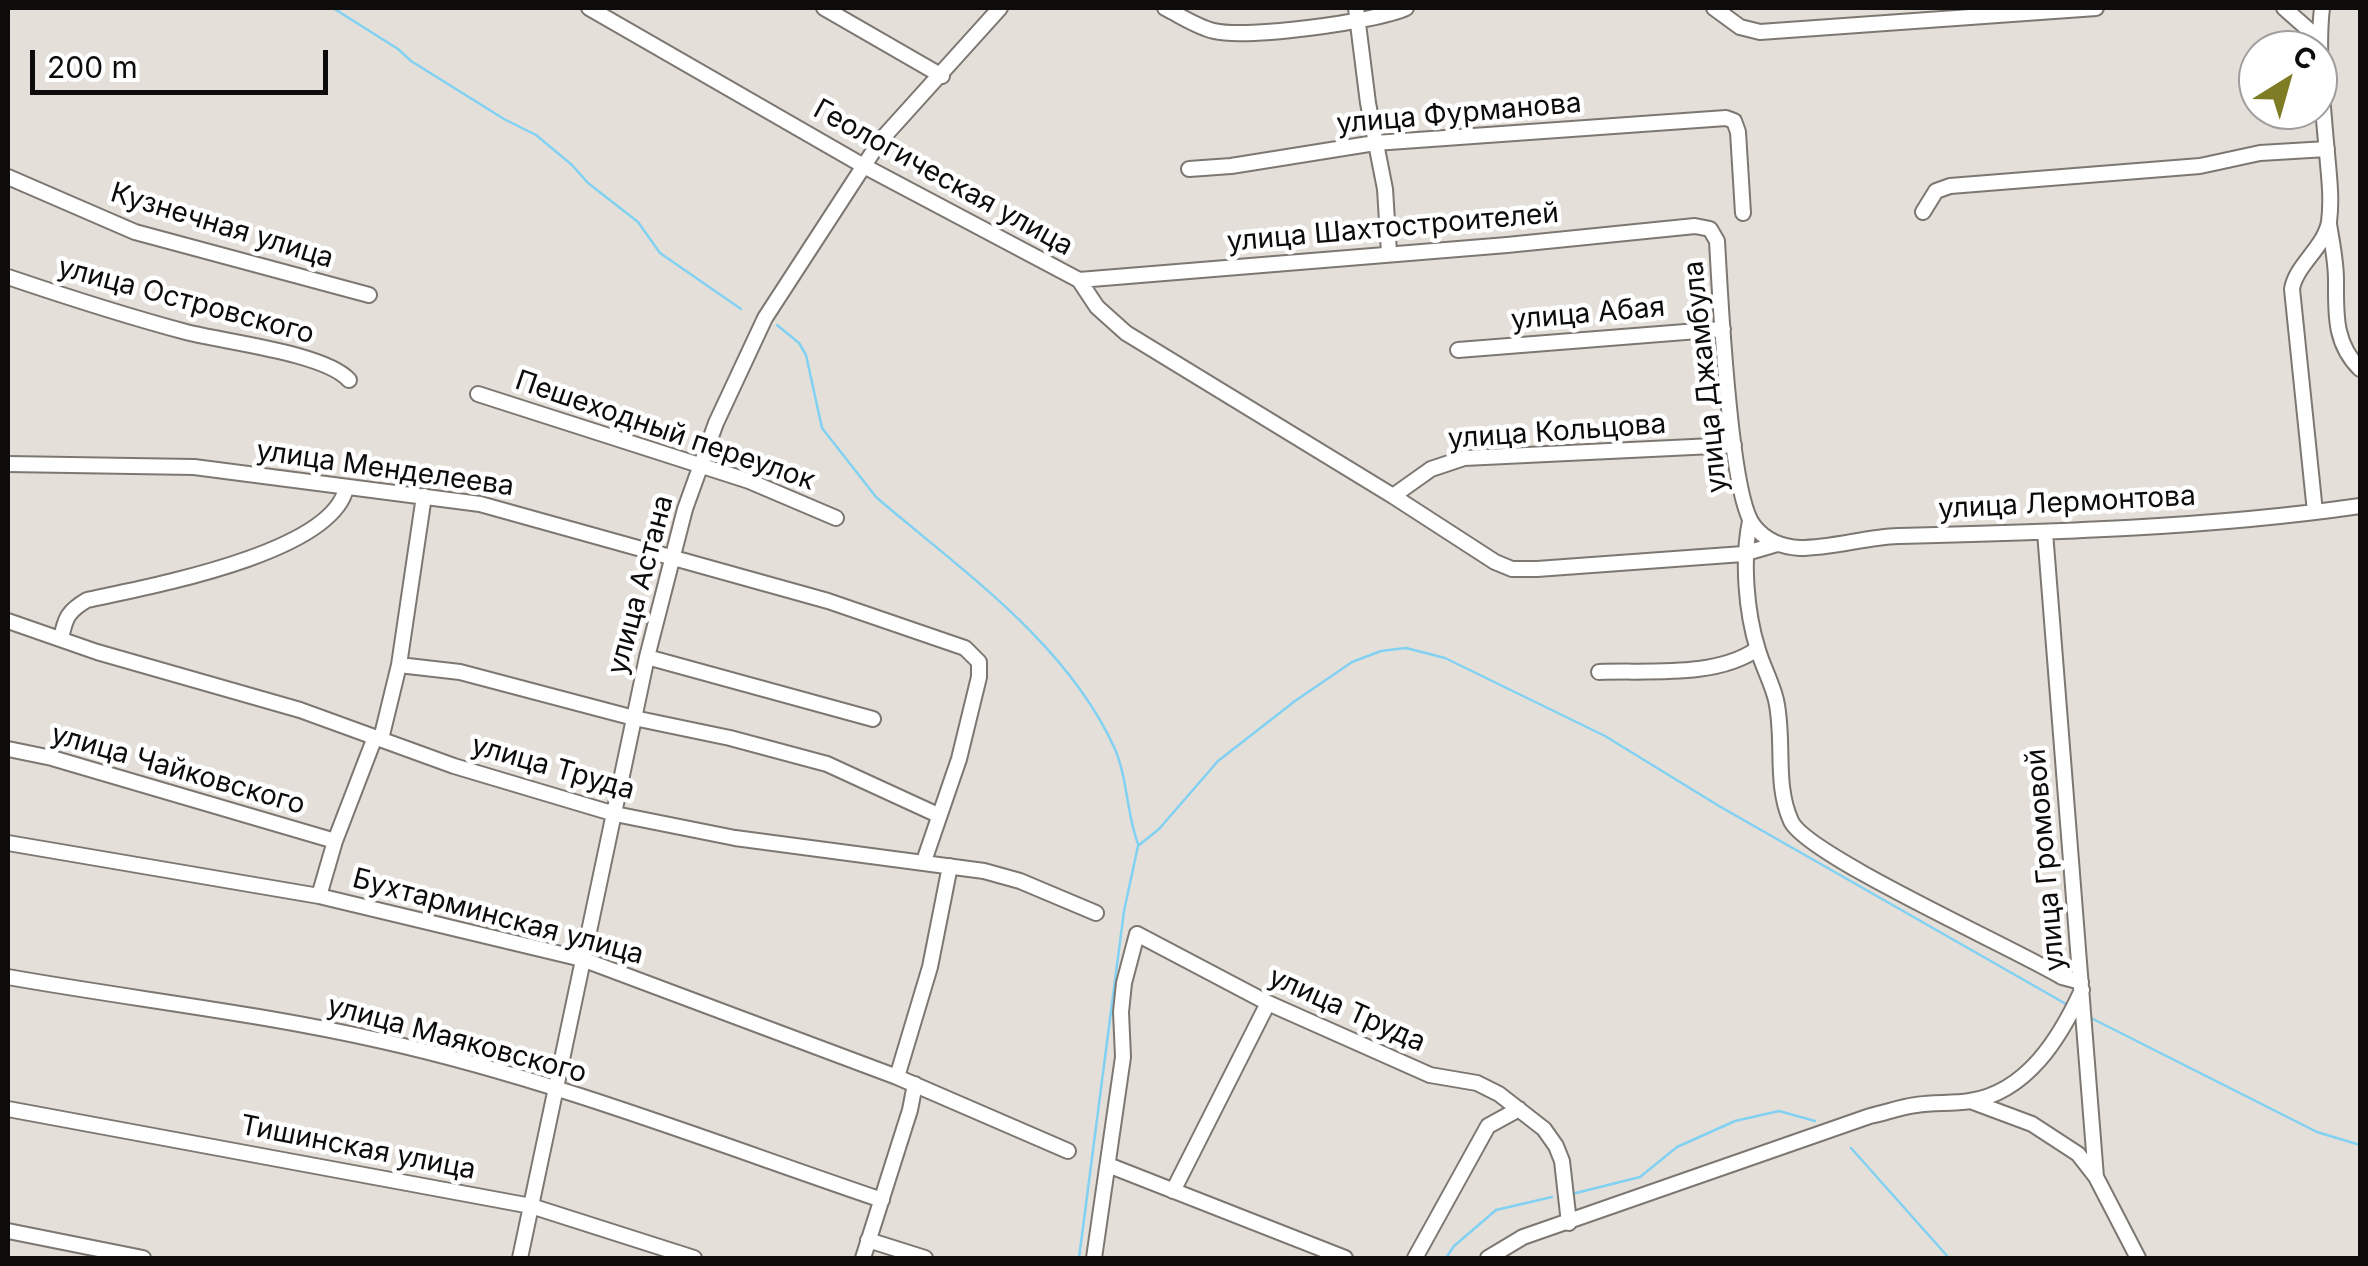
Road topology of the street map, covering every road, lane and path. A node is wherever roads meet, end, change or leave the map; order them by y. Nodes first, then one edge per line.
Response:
1 (588, 8) edge
2 (824, 8) edge
3 (1000, 8) edge
4 (1165, 8) edge
5 (1406, 8) edge
6 (1714, 8) edge
7 (1846, 8) edge
8 (2096, 8) edge
9 (2284, 8) edge
10 (1358, 14) edge
11 (1847, 27) junction
12 (2309, 30) edge
13 (942, 76) junction
14 (2326, 130) edge
15 (1375, 144) junction
16 (2327, 149) junction
17 (862, 165) junction
18 (1189, 169) dead end
19 (8, 177) edge
20 (1923, 212) dead end
21 (1743, 213) dead end
22 (2328, 224) junction
23 (1710, 229) joint
24 (1389, 254) junction
25 (8, 278) edge
26 (1080, 280) junction
27 (369, 295) dead end
28 (1722, 328) junction
29 (1458, 350) dead end
30 (2360, 370) edge
31 (348, 380) dead end
32 (478, 394) dead end
33 (1734, 445) junction
34 (8, 464) edge
35 (700, 467) junction
36 (346, 488) junction
37 (424, 496) junction
38 (1393, 496) junction
39 (2360, 506) edge
40 (2315, 512) junction
41 (836, 518) dead end
42 (1754, 526) junction
43 (2045, 532) junction
44 (1777, 544) junction
45 (1744, 554) junction
46 (670, 557) junction
47 (1512, 569) joint
48 (8, 621) edge
49 (61, 640) junction
50 (1757, 648) junction
51 (647, 657) junction
52 (399, 665) junction
53 (1599, 672) dead end
54 (634, 718) junction
55 (873, 719) dead end
56 (378, 738) junction
57 (8, 749) edge
58 (615, 814) junction
59 (938, 816) junction
60 (334, 841) junction
61 (8, 842) edge
62 (924, 861) junction
63 (950, 866) junction
64 (319, 896) junction
65 (1096, 913) dead end
66 (582, 959) junction
67 (8, 977) edge
68 (2081, 986) junction
69 (1268, 1004) junction
70 (897, 1077) junction
71 (915, 1084) junction
72 (554, 1088) junction
73 (1970, 1102) junction
74 (1519, 1109) junction
75 (8, 1110) edge
76 (1068, 1151) dead end
77 (1108, 1165) junction
78 (2096, 1177) junction
79 (1173, 1191) junction
80 (882, 1200) junction
81 (531, 1206) junction
82 (1570, 1222) junction
83 (8, 1230) edge
84 (868, 1240) junction
85 (143, 1258) edge
86 (520, 1258) edge
87 (694, 1258) edge
88 (862, 1258) edge
89 (925, 1258) edge
90 (1094, 1258) edge
91 (1345, 1258) edge
92 (1415, 1258) edge
93 (1488, 1258) edge
94 (2138, 1258) edge

1 - 17 street, Геологическая улица
2 - 13 street
3 - 13 street, улица Астана
4 - 10 street
5 - 10 street
6 - 11 street
7 - 11 street
8 - 11 street
9 - 12 street
10 - 15 street
13 - 17 street, улица Астана
14 - 16 street
15 - 18 street, улица Фурманова
15 - 21 street, улица Фурманова
15 - 24 street
16 - 20 street
16 - 22 street
17 - 26 street, Геологическая улица
17 - 35 street, улица Астана
19 - 27 street, Кузнечная улица
22 - 30 street
22 - 40 street
23 - 24 street, улица Шахтостроителей
23 - 28 street, улица Джамбула
24 - 26 street, улица Шахтостроителей
25 - 31 street, улица Островского
26 - 38 street, Геологическая улица
28 - 29 street, улица Абая
28 - 33 street, улица Джамбула
32 - 35 street, Пешеходный переулок
33 - 38 street, улица Кольцова
33 - 42 street, улица Джамбула
34 - 36 street, улица Менделеева
35 - 41 street, Пешеходный переулок
35 - 46 street, улица Астана
36 - 37 street, улица Менделеева
36 - 49 street
37 - 46 street, улица Менделеева
37 - 52 street
38 - 47 street, Геологическая улица
39 - 40 street, улица Лермонтова
40 - 43 street, улица Лермонтова
42 - 44 street
42 - 45 street, улица Джамбула
43 - 44 street, улица Лермонтова
43 - 68 street, улица Громовой
44 - 45 street, улица Лермонтова
45 - 47 street, улица Лермонтова
45 - 50 street, улица Джамбула
46 - 51 street, улица Астана
46 - 59 street, улица Менделеева
48 - 49 street, улица Труда
49 - 56 street, улица Труда
50 - 53 street
50 - 68 street
51 - 54 street, улица Астана
51 - 55 street
52 - 54 street
52 - 56 street
54 - 58 street, улица Астана
54 - 59 street
56 - 58 street, улица Труда
56 - 60 street
57 - 60 street, улица Чайковского
58 - 62 street, улица Труда
58 - 66 street, улица Астана
59 - 62 street
60 - 64 street
61 - 64 street, Бухтарминская улица
62 - 63 street, улица Труда
63 - 65 street, улица Труда
63 - 70 street
64 - 66 street, Бухтарминская улица
66 - 70 street, Бухтарминская улица
66 - 72 street, улица Астана
67 - 72 street, улица Маяковского
68 - 73 street, улица Громовой
68 - 78 street
69 - 74 street, улица Труда
69 - 77 street, улица Труда
69 - 79 street
70 - 71 street, Бухтарминская улица
71 - 76 street, Бухтарминская улица
71 - 80 street
72 - 80 street, улица Маяковского
72 - 81 street, улица Астана
73 - 78 street
73 - 82 street, улица Громовой
74 - 82 street, улица Труда
74 - 92 street
75 - 81 street, Тишинская улица
77 - 79 street
77 - 90 street
78 - 94 street
79 - 91 street
80 - 84 street
81 - 86 street, улица Астана
81 - 87 street, Тишинская улица
82 - 93 street, улица Громовой
83 - 85 street
84 - 88 street
84 - 89 street

